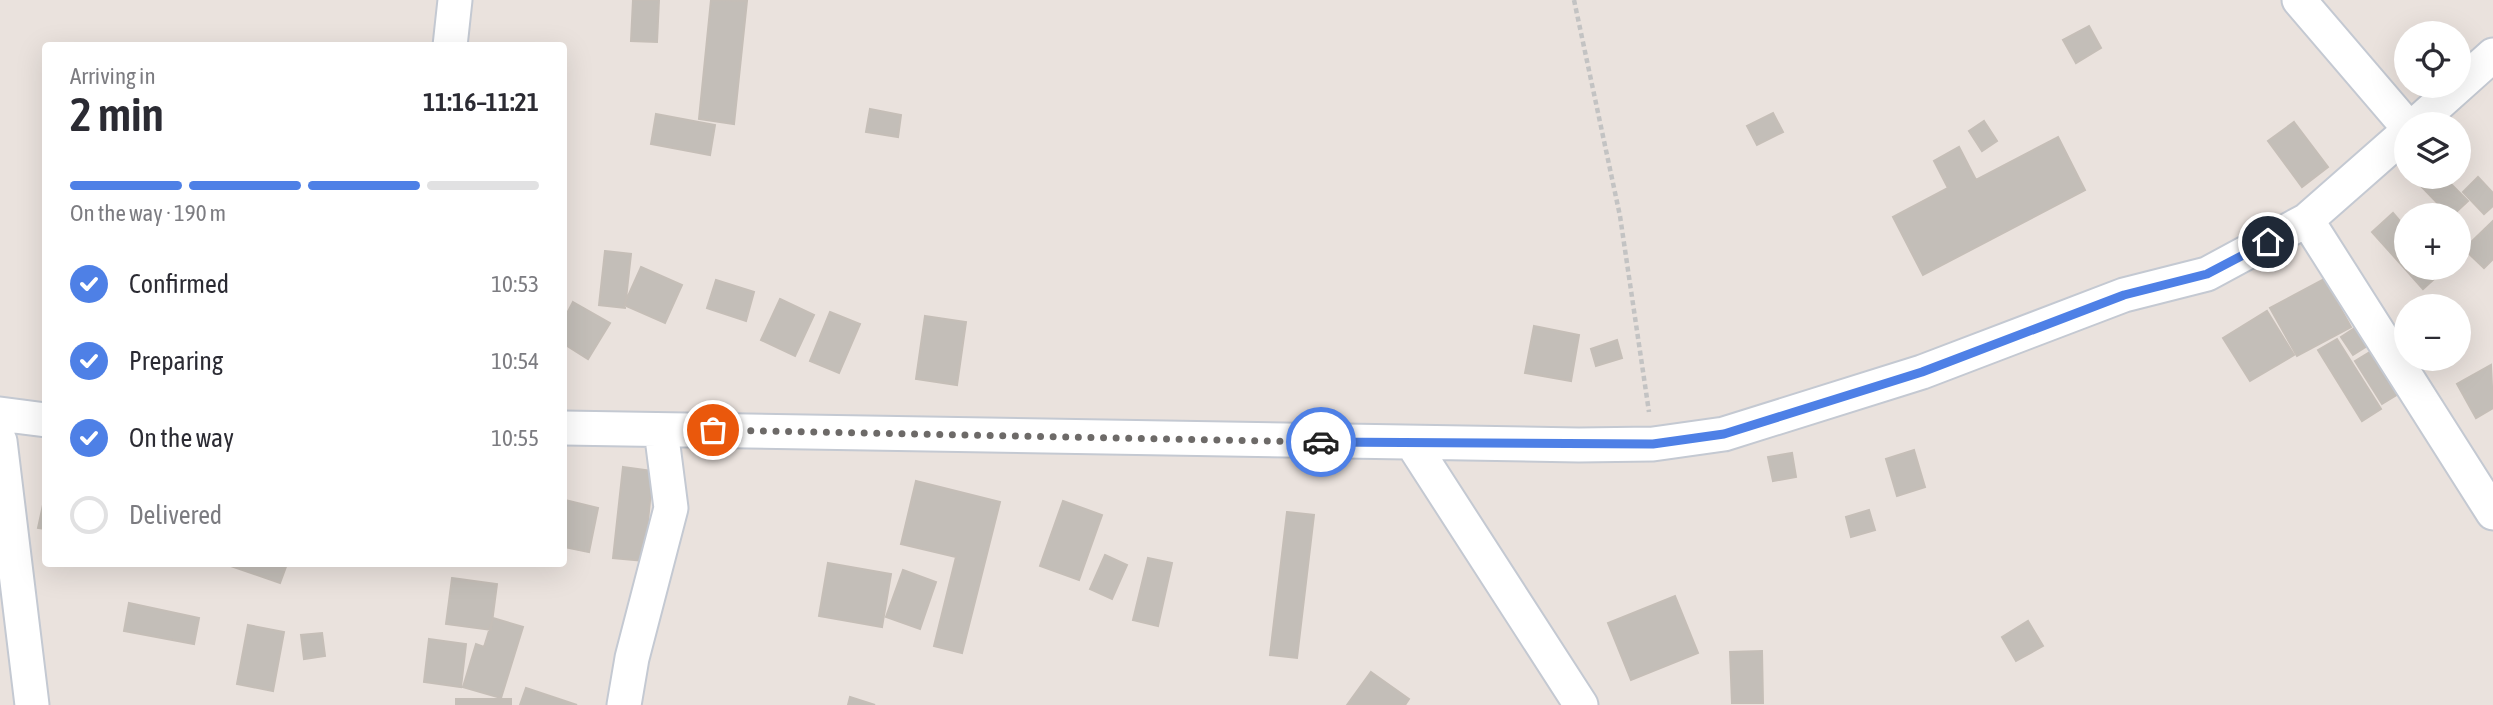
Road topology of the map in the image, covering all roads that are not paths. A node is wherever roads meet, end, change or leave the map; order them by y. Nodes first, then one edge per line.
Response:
1 (455, 0) edge
2 (2299, 0) edge
3 (450, 42) edge
4 (2493, 55) edge
5 (2395, 112) edge
6 (2429, 112) edge
7 (2394, 144) edge
8 (2307, 220) junction
9 (0, 414) edge
10 (42, 419) edge
11 (567, 428) edge
12 (661, 430) junction
13 (0, 441) edge
14 (1412, 443) junction
15 (2493, 513) edge
16 (32, 705) edge
17 (624, 705) edge
18 (1581, 705) edge

1 - 3 street
2 - 5 street
4 - 6 street
7 - 8 street
8 - 14 street
8 - 15 street
9 - 10 street
11 - 12 street
12 - 14 street
12 - 17 street
13 - 16 street
14 - 18 street

